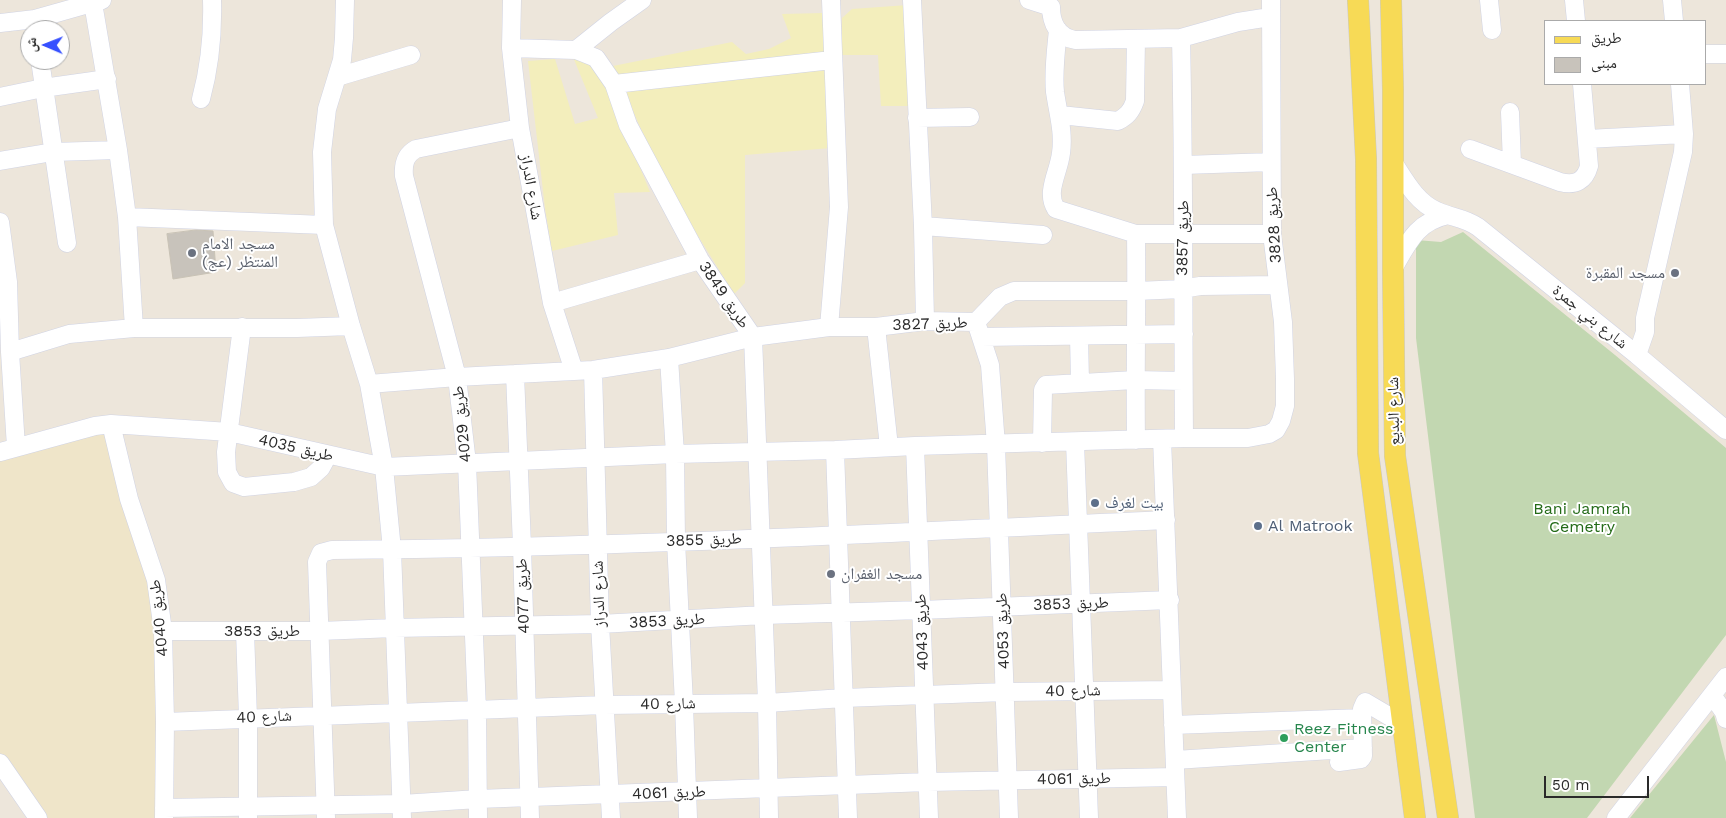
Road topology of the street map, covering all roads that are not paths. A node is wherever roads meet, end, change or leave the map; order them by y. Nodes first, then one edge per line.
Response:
1 (212, 0) edge
2 (345, 0) edge
3 (512, 0) edge
4 (642, 0) edge
5 (831, 0) edge
6 (912, 0) edge
7 (1029, 0) edge
8 (1358, 0) edge
9 (1390, 0) edge
10 (1490, 0) edge
11 (1574, 0) edge
12 (1672, 0) edge
13 (97, 2) edge
14 (1053, 3) edge
15 (1270, 9) edge
16 (47, 20) edge
17 (1576, 20) edge
18 (1674, 20) edge
19 (0, 23) edge
20 (20, 24) edge
21 (1058, 30) junction
22 (1492, 30) dead end
23 (1181, 38) junction
24 (1136, 39) junction
25 (511, 48) junction
26 (576, 50) junction
27 (1706, 54) edge
28 (1726, 54) edge
29 (411, 55) dead end
30 (832, 60) junction
31 (41, 70) edge
32 (338, 77) junction
33 (107, 79) junction
34 (614, 84) junction
35 (1582, 85) edge
36 (1680, 85) edge
37 (43, 88) junction
38 (0, 97) edge
39 (201, 99) dead end
40 (1510, 112) dead end
41 (1060, 115) junction
42 (970, 117) dead end
43 (917, 118) junction
44 (520, 128) junction
45 (1684, 134) junction
46 (1587, 139) junction
47 (1470, 149) dead end
48 (118, 150) junction
49 (53, 152) junction
50 (0, 161) edge
51 (1271, 162) junction
52 (1393, 162) junction
53 (1512, 164) junction
54 (1184, 165) junction
55 (1448, 214) junction
56 (127, 217) junction
57 (0, 222) edge
58 (324, 225) junction
59 (923, 226) junction
60 (1136, 234) junction
61 (1182, 234) junction
62 (1272, 234) junction
63 (1044, 235) dead end
64 (67, 243) dead end
65 (700, 260) junction
66 (1393, 269) junction
67 (1278, 285) junction
68 (1182, 289) junction
69 (1137, 291) junction
70 (552, 303) junction
71 (925, 321) junction
72 (351, 326) junction
73 (876, 327) junction
74 (134, 328) junction
75 (242, 328) junction
76 (829, 328) junction
77 (978, 330) junction
78 (1184, 334) junction
79 (1135, 335) junction
80 (1079, 336) junction
81 (753, 337) junction
82 (1631, 350) junction
83 (10, 352) junction
84 (669, 358) junction
85 (593, 370) junction
86 (574, 371) junction
87 (515, 374) junction
88 (457, 377) junction
89 (1135, 380) junction
90 (1183, 381) junction
91 (1080, 382) junction
92 (369, 384) junction
93 (111, 424) junction
94 (1726, 430) edge
95 (229, 432) junction
96 (1184, 438) junction
97 (1162, 439) junction
98 (1136, 440) junction
99 (1074, 442) junction
100 (1042, 443) junction
101 (996, 445) junction
102 (915, 446) junction
103 (889, 447) junction
104 (8, 449) edge
105 (835, 450) junction
106 (759, 452) junction
107 (675, 454) junction
108 (328, 455) junction
109 (595, 458) junction
110 (518, 462) junction
111 (467, 463) junction
112 (384, 467) junction
113 (1166, 520) junction
114 (1078, 524) junction
115 (999, 528) junction
116 (918, 532) junction
117 (838, 535) junction
118 (762, 538) junction
119 (676, 541) junction
120 (598, 544) junction
121 (522, 546) junction
122 (470, 547) junction
123 (392, 550) junction
124 (1170, 600) junction
125 (1081, 604) junction
126 (1002, 606) junction
127 (921, 610) junction
128 (841, 612) junction
129 (764, 615) junction
130 (679, 620) junction
131 (600, 624) junction
132 (524, 626) junction
133 (474, 627) junction
134 (394, 628) junction
135 (320, 630) junction
136 (163, 631) junction
137 (245, 631) junction
138 (1726, 677) edge
139 (1085, 690) junction
140 (1172, 690) junction
141 (1005, 692) junction
142 (924, 694) junction
143 (1712, 695) junction
144 (844, 698) junction
145 (767, 703) junction
146 (684, 704) junction
147 (604, 705) junction
148 (527, 708) junction
149 (477, 710) junction
150 (398, 713) junction
151 (322, 715) junction
152 (248, 718) junction
153 (1362, 718) junction
154 (1726, 719) edge
155 (165, 722) junction
156 (1174, 725) junction
157 (1404, 725) junction
158 (1363, 748) junction
159 (1339, 762) dead end
160 (0, 763) edge
161 (1175, 768) junction
162 (1088, 778) junction
163 (1007, 780) junction
164 (927, 782) junction
165 (847, 786) junction
166 (768, 789) junction
167 (687, 792) junction
168 (610, 795) junction
169 (529, 798) junction
170 (478, 799) junction
171 (402, 811) edge
172 (248, 812) edge
173 (326, 812) edge
174 (164, 813) edge
175 (34, 817) edge
176 (478, 818) edge
177 (530, 818) edge
178 (611, 818) edge
179 (688, 818) edge
180 (769, 818) edge
181 (848, 818) edge
182 (928, 818) edge
183 (1008, 818) edge
184 (1089, 818) edge
185 (1177, 818) edge
186 (1415, 818) edge
187 (1448, 818) edge
188 (1616, 818) edge

1 - 39 street
2 - 32 street
3 - 25 street, شارع الدراز
4 - 26 street
5 - 30 street
6 - 43 street
7 - 14 street
8 - 157 main road, شارع البديع
9 - 52 main road, شارع البديع
10 - 22 street
11 - 17 street
12 - 18 street
13 - 16 street
13 - 33 street
14 - 21 street
15 - 23 street, طريق 3828
15 - 51 street, طريق 3828
19 - 20 street
21 - 24 street, طريق 3828
21 - 41 street
23 - 24 street, طريق 3828
23 - 54 street, طريق 3857
24 - 41 street
25 - 26 street, طريق 3849
25 - 44 street, شارع الدراز
26 - 34 street, طريق 3849
27 - 28 street
29 - 32 street
30 - 34 street
30 - 76 street
31 - 37 street
32 - 58 street
33 - 37 street
33 - 48 street
34 - 65 street, طريق 3849
35 - 46 street
36 - 45 street
37 - 38 street
37 - 49 street
40 - 53 street
41 - 60 street
42 - 43 street
43 - 59 street
44 - 70 street, شارع الدراز
44 - 88 street, طريق 4029
45 - 46 street
45 - 82 street
46 - 53 street
47 - 53 street
48 - 49 street
48 - 56 street
49 - 50 street
49 - 64 street
51 - 54 street
51 - 62 street, طريق 3828
52 - 55 street, شارع بني جمرة
52 - 66 main road, شارع البديع
54 - 61 street, طريق 3857
55 - 66 street
55 - 82 street, شارع بني جمرة
56 - 58 street
56 - 74 street
57 - 83 street
58 - 72 street
59 - 63 street
59 - 71 street
60 - 61 street
60 - 69 street
61 - 62 street
61 - 68 street, طريق 3857
62 - 67 street, طريق 3828
65 - 70 street
65 - 81 street, طريق 3849
66 - 187 main road, شارع البديع
67 - 68 street, طريق 3827
67 - 96 street, طريق 3828
68 - 69 street, طريق 3827
68 - 78 street, طريق 3857
69 - 77 street, طريق 3827
69 - 79 street
70 - 86 street, شارع الدراز
71 - 73 street, طريق 3827
71 - 77 street, طريق 3827
72 - 75 street
72 - 92 street
73 - 76 street, طريق 3827
73 - 103 street
74 - 75 street
74 - 83 street
75 - 95 street
76 - 81 street, طريق 3827
77 - 80 street
77 - 101 street, طريق 4053
78 - 79 street
78 - 90 street, طريق 3857
79 - 80 street
79 - 89 street
80 - 91 street
81 - 84 street, طريق 3827
81 - 106 street, طريق 3849
82 - 94 street, شارع بني جمرة
83 - 104 street
84 - 85 street, طريق 3827
84 - 107 street
85 - 86 street, طريق 3827
85 - 109 street, شارع الدراز
86 - 87 street, طريق 3827
87 - 88 street, طريق 3827
87 - 110 street, طريق 4077
88 - 92 street, طريق 3827
88 - 111 street, طريق 4029
89 - 90 street
89 - 91 street
89 - 98 street
90 - 96 street, طريق 3857
91 - 100 street
92 - 112 street
93 - 95 street, طريق 4035
93 - 104 street, طريق 4035
93 - 136 street, طريق 4040
95 - 108 street, طريق 4035
95 - 108 street
96 - 97 street
97 - 98 street
97 - 113 street
98 - 99 street
99 - 100 street
99 - 114 street
100 - 101 street
101 - 102 street
101 - 115 street, طريق 4053
102 - 103 street
102 - 116 street, طريق 4043
103 - 105 street
105 - 106 street
105 - 117 street
106 - 107 street
106 - 118 street, طريق 3849
107 - 109 street
107 - 119 street
108 - 112 street, طريق 4035
109 - 110 street, طريق 4035
109 - 120 street, شارع الدراز
110 - 111 street, طريق 4035
110 - 121 street, طريق 4077
111 - 112 street, طريق 4035
111 - 122 street, طريق 4029
112 - 123 street
113 - 114 street, طريق 3855
113 - 124 street
114 - 115 street, طريق 3855
114 - 125 street
115 - 116 street, طريق 3855
115 - 126 street, طريق 4053
116 - 117 street, طريق 3855
116 - 127 street, طريق 4043
117 - 118 street, طريق 3855
117 - 128 street
118 - 119 street, طريق 3855
118 - 129 street, طريق 3849
119 - 120 street, طريق 3855
119 - 130 street
120 - 121 street, طريق 3855
120 - 131 street, شارع الدراز
121 - 122 street, طريق 3855
121 - 132 street, طريق 4077
122 - 123 street, طريق 3855
122 - 133 street, طريق 4029
123 - 134 street
123 - 135 street, طريق 3855
124 - 125 street, طريق 3853
124 - 140 street
125 - 126 street, طريق 3853
125 - 139 street
126 - 127 street, طريق 3853
126 - 141 street, طريق 4053
127 - 128 street, طريق 3853
127 - 142 street, طريق 4043
128 - 129 street, طريق 3853
128 - 144 street
129 - 130 street, طريق 3853
129 - 145 street, طريق 3849
130 - 131 street, طريق 3853
130 - 146 street
131 - 132 street, طريق 3853
131 - 147 street, شارع الدراز
132 - 133 street, طريق 3853
132 - 148 street, طريق 4077
133 - 134 street, طريق 3853
133 - 149 street, طريق 4029
134 - 135 street, طريق 3853
134 - 150 street
135 - 137 street, طريق 3853
135 - 151 street
136 - 137 street, طريق 3853
136 - 155 street, طريق 4040
137 - 152 street
138 - 143 street
139 - 140 street, شارع 40
139 - 141 street, شارع 40
139 - 162 street
140 - 156 street
141 - 142 street, شارع 40
141 - 163 street, طريق 4053
142 - 144 street, شارع 40
142 - 164 street, طريق 4043
143 - 154 street
143 - 188 street
144 - 145 street, شارع 40
144 - 165 street
145 - 146 street, شارع 40
145 - 166 street, طريق 3849
146 - 147 street, شارع 40
146 - 167 street
147 - 148 street, شارع 40
147 - 168 street, شارع الدراز
148 - 149 street, شارع 40
148 - 169 street, طريق 4077
149 - 150 street, شارع 40
149 - 170 street, طريق 4029
150 - 151 street, شارع 40
150 - 171 street
151 - 152 street, شارع 40
151 - 173 street
152 - 155 street, شارع 40
152 - 172 street
153 - 156 street
153 - 157 street
153 - 158 street
155 - 174 street, طريق 4040
156 - 161 street
157 - 186 main road, شارع البديع
158 - 159 street
158 - 161 street, طريق 4061
160 - 175 street
161 - 162 street, طريق 4061
161 - 185 street
162 - 163 street, طريق 4061
162 - 184 street
163 - 164 street, طريق 4061
163 - 183 street, طريق 4053
164 - 165 street, طريق 4061
164 - 182 street, طريق 4043
165 - 166 street, طريق 4061
165 - 181 street
166 - 167 street, طريق 4061
166 - 180 street, طريق 3849
167 - 168 street, طريق 4061
167 - 179 street
168 - 169 street, طريق 4061
168 - 178 street, شارع الدراز
169 - 170 street, طريق 4061
169 - 177 street, طريق 4077
170 - 171 street, طريق 4061
170 - 176 street, طريق 4029
171 - 173 street, طريق 4061
172 - 173 street, طريق 4061
172 - 174 street, طريق 4061

